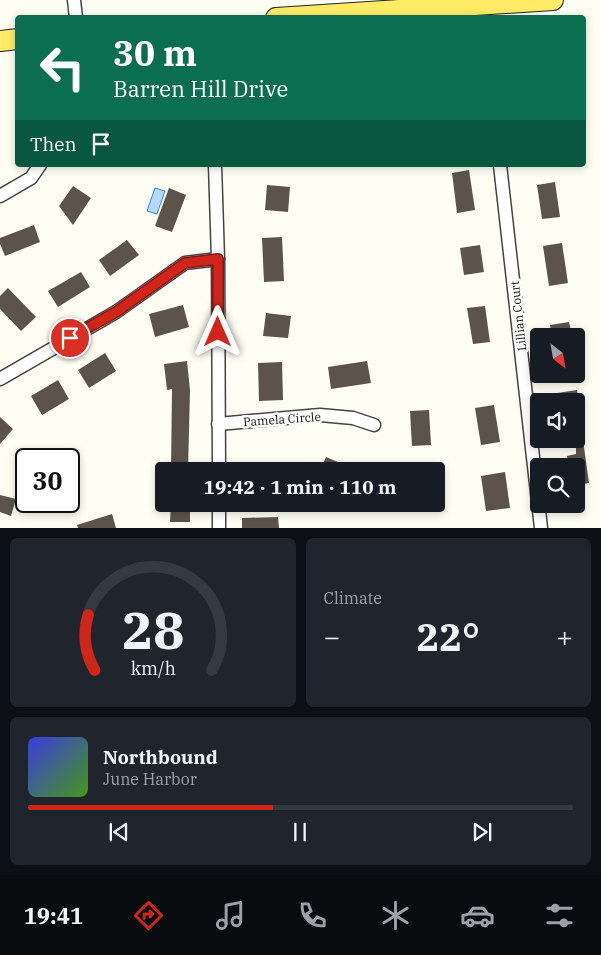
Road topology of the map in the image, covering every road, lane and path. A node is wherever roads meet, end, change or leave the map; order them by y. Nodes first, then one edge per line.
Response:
1 (74, 0) edge
2 (553, 0) edge
3 (417, 4) edge
4 (457, 12) edge
5 (76, 15) edge
6 (306, 15) edge
7 (15, 39) edge
8 (0, 41) edge
9 (39, 167) edge
10 (215, 167) edge
11 (500, 167) edge
12 (0, 196) edge
13 (218, 259) junction
14 (0, 379) edge
15 (218, 424) junction
16 (374, 425) dead end
17 (219, 462) edge
18 (219, 512) edge
19 (219, 528) edge
20 (541, 528) edge

1 - 5 street
2 - 4 main road
3 - 4 main road
3 - 6 main road
7 - 8 main road
9 - 12 street
10 - 13 street
11 - 20 street, Lillian Court
13 - 14 street
13 - 15 street
15 - 16 street, Pamela Circle
15 - 17 street
18 - 19 street

